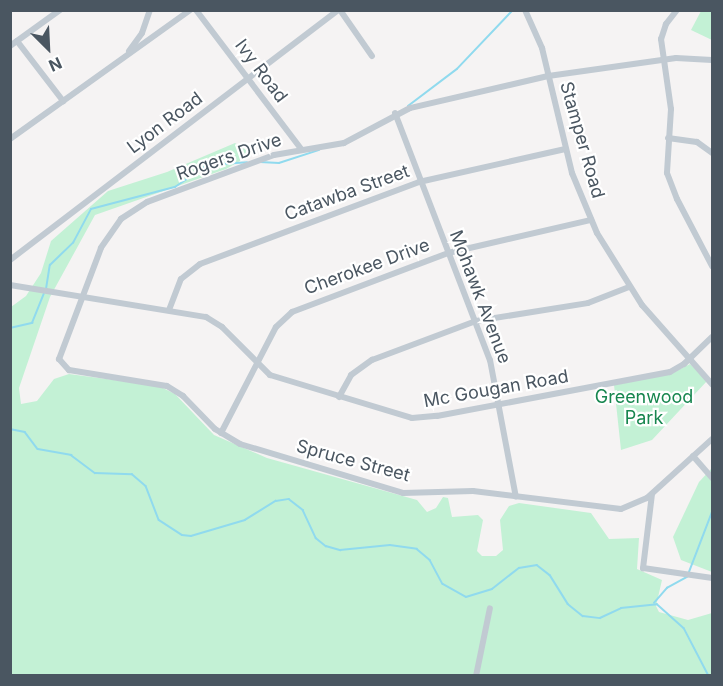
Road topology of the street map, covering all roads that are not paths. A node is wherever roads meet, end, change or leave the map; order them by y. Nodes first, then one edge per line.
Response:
1 (60, 10) edge
2 (150, 10) edge
3 (190, 10) edge
4 (196, 10) edge
5 (339, 10) edge
6 (525, 10) edge
7 (677, 10) edge
8 (17, 41) junction
9 (10, 46) edge
10 (125, 56) junction
11 (372, 56) dead end
12 (664, 59) junction
13 (712, 60) edge
14 (548, 76) junction
15 (248, 79) junction
16 (63, 101) junction
17 (395, 113) junction
18 (27, 126) junction
19 (10, 134) edge
20 (668, 138) junction
21 (10, 139) edge
22 (565, 149) junction
23 (301, 150) junction
24 (712, 153) edge
25 (419, 182) junction
26 (591, 220) junction
27 (448, 253) junction
28 (10, 260) edge
29 (712, 266) edge
30 (10, 285) edge
31 (629, 287) junction
32 (82, 296) junction
33 (168, 310) junction
34 (476, 321) junction
35 (712, 337) edge
36 (689, 359) junction
37 (60, 362) joint
38 (255, 363) junction
39 (712, 384) edge
40 (339, 397) junction
41 (499, 404) junction
42 (221, 433) junction
43 (712, 439) edge
44 (693, 456) junction
45 (712, 478) edge
46 (652, 494) junction
47 (516, 497) junction
48 (712, 578) edge
49 (490, 608) dead end
50 (476, 675) edge

1 - 8 street
2 - 10 street
3 - 10 street
4 - 15 street, Ivy Road
5 - 11 street
5 - 15 street, Lyon Road
6 - 14 street, Stamper Road
7 - 12 street
8 - 9 street
8 - 16 street
10 - 16 street
12 - 13 street, Rogers Drive
12 - 14 street, Rogers Drive
12 - 20 street
14 - 17 street, Rogers Drive
14 - 22 street, Stamper Road
15 - 23 street, Ivy Road
15 - 28 street, Lyon Road
16 - 18 street
17 - 23 street, Rogers Drive
17 - 25 street, Mohawk Avenue
18 - 19 street
18 - 21 street
20 - 24 street
20 - 29 street
22 - 25 street, Catawba Street
22 - 26 street, Stamper Road
23 - 32 street, Rogers Drive
25 - 27 street, Mohawk Avenue
25 - 33 street, Catawba Street
26 - 27 street, Cherokee Drive
26 - 31 street, Stamper Road
27 - 34 street, Mohawk Avenue
27 - 38 street, Cherokee Drive
30 - 32 street, Mc Gougan Road
31 - 34 street
31 - 36 street, Stamper Road
32 - 33 street, Mc Gougan Road
32 - 37 street, Rogers Drive
33 - 38 street, Mc Gougan Road
34 - 40 street
34 - 41 street, Mohawk Avenue
35 - 36 street, Mc Gougan Road
36 - 39 street, Stamper Road
36 - 41 street, Mc Gougan Road
37 - 42 street, Spruce Street
38 - 40 street, Mc Gougan Road
38 - 42 street, Cherokee Drive
40 - 41 street, Mc Gougan Road
41 - 47 street, Mohawk Avenue
42 - 47 street, Spruce Street
43 - 44 street, Spruce Street
44 - 45 street
44 - 46 street, Spruce Street
46 - 47 street, Spruce Street
46 - 48 street
49 - 50 street

